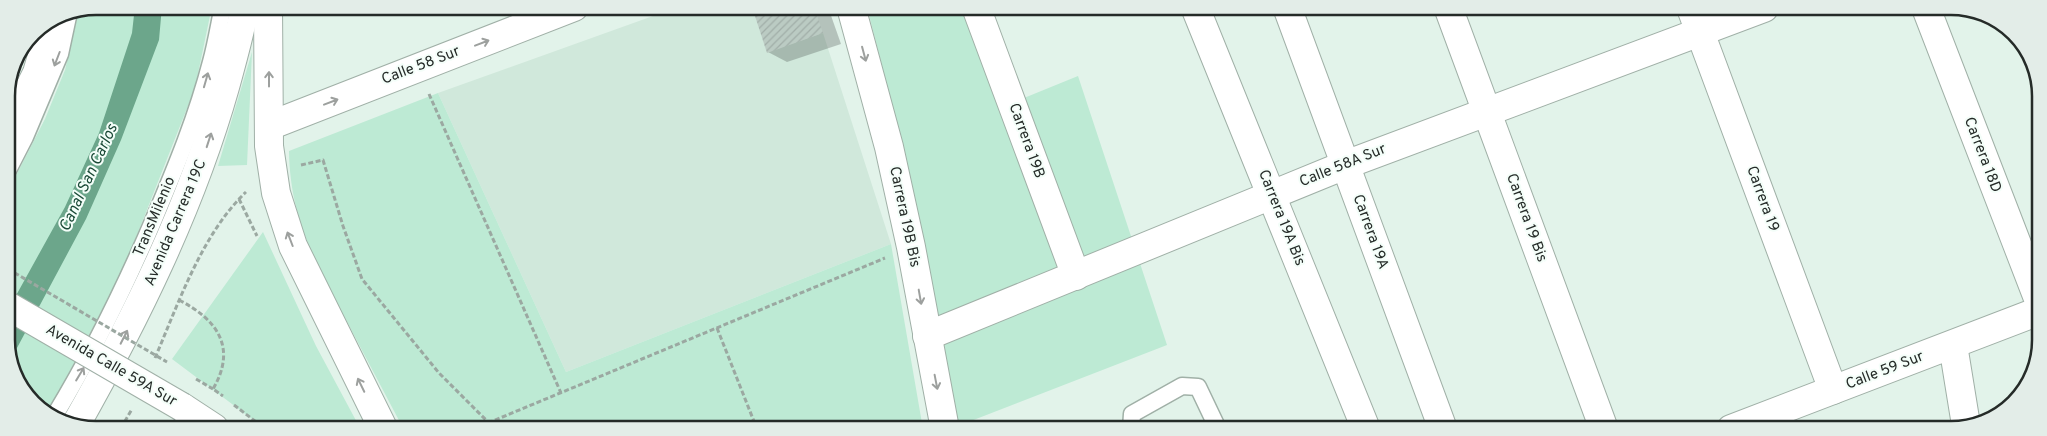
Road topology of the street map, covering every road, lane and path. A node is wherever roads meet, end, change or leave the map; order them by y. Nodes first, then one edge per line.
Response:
1 (221, 15) edge
2 (243, 15) edge
3 (268, 15) edge
4 (553, 15) edge
5 (853, 15) edge
6 (979, 15) edge
7 (1198, 15) edge
8 (1290, 15) edge
9 (1451, 15) edge
10 (1720, 15) edge
11 (1929, 15) edge
12 (1695, 19) edge
13 (66, 21) edge
14 (50, 30) edge
15 (417, 68) junction
16 (1486, 111) junction
17 (15, 117) edge
18 (269, 126) junction
19 (15, 156) edge
20 (1345, 165) junction
21 (1271, 196) junction
22 (911, 247) junction
23 (15, 273) edge
24 (1076, 276) junction
25 (2032, 283) edge
26 (180, 300) dead end
27 (15, 310) edge
28 (2032, 314) edge
29 (717, 328) junction
30 (927, 336) junction
31 (1953, 345) junction
32 (170, 364) dead end
33 (196, 379) dead end
34 (213, 389) junction
35 (1833, 390) junction
36 (561, 393) junction
37 (58, 411) edge
38 (79, 419) edge
39 (1965, 419) edge
40 (203, 421) edge
41 (255, 421) edge
42 (380, 421) edge
43 (493, 421) edge
44 (755, 421) edge
45 (944, 421) edge
46 (1132, 421) edge
47 (1214, 421) edge
48 (1363, 421) edge
49 (1440, 421) edge
50 (1601, 421) edge
51 (1752, 421) edge

37 -> 1 lane, TransMilenio
38 -> 2 main road, Avenida Carrera 19C
18 -> 3 main road
15 -> 4 main road, Calle 58 Sur
5 -> 22 main road, Carrera 19B Bis
6 - 24 main road, Carrera 19B
7 - 21 main road, Carrera 19A Bis
8 - 20 main road, Carrera 19A
9 - 16 main road, Carrera 19 Bis
10 - 12 main road, Calle 58A Sur
11 - 25 main road, Carrera 18D
12 - 16 main road, Calle 58A Sur
12 - 35 main road, Carrera 19
13 -> 19 lane
14 - 17 main road
18 -> 15 main road, Calle 58 Sur
15 - 36 path
16 - 20 main road, Calle 58A Sur
16 - 50 main road, Carrera 19 Bis
42 -> 18 main road
20 - 21 main road, Calle 58A Sur
20 - 49 main road, Carrera 19A
21 - 24 main road, Calle 58A Sur
21 - 48 main road, Carrera 19A Bis
22 - 29 path
22 -> 30 main road, Carrera 19B Bis
23 - 32 path, bridge
24 - 30 main road, Calle 58A Sur
26 - 34 path
27 - 40 main road, Avenida Calle 59A Sur, bridge
28 - 31 main road, Calle 59 Sur
29 - 36 path
29 - 44 path
30 -> 45 main road, Carrera 19B Bis
31 - 35 main road, Calle 59 Sur
31 - 39 main road
33 - 34 path, bridge
34 - 41 path
35 - 51 main road, Calle 59 Sur
36 - 43 path
46 - 47 lane

